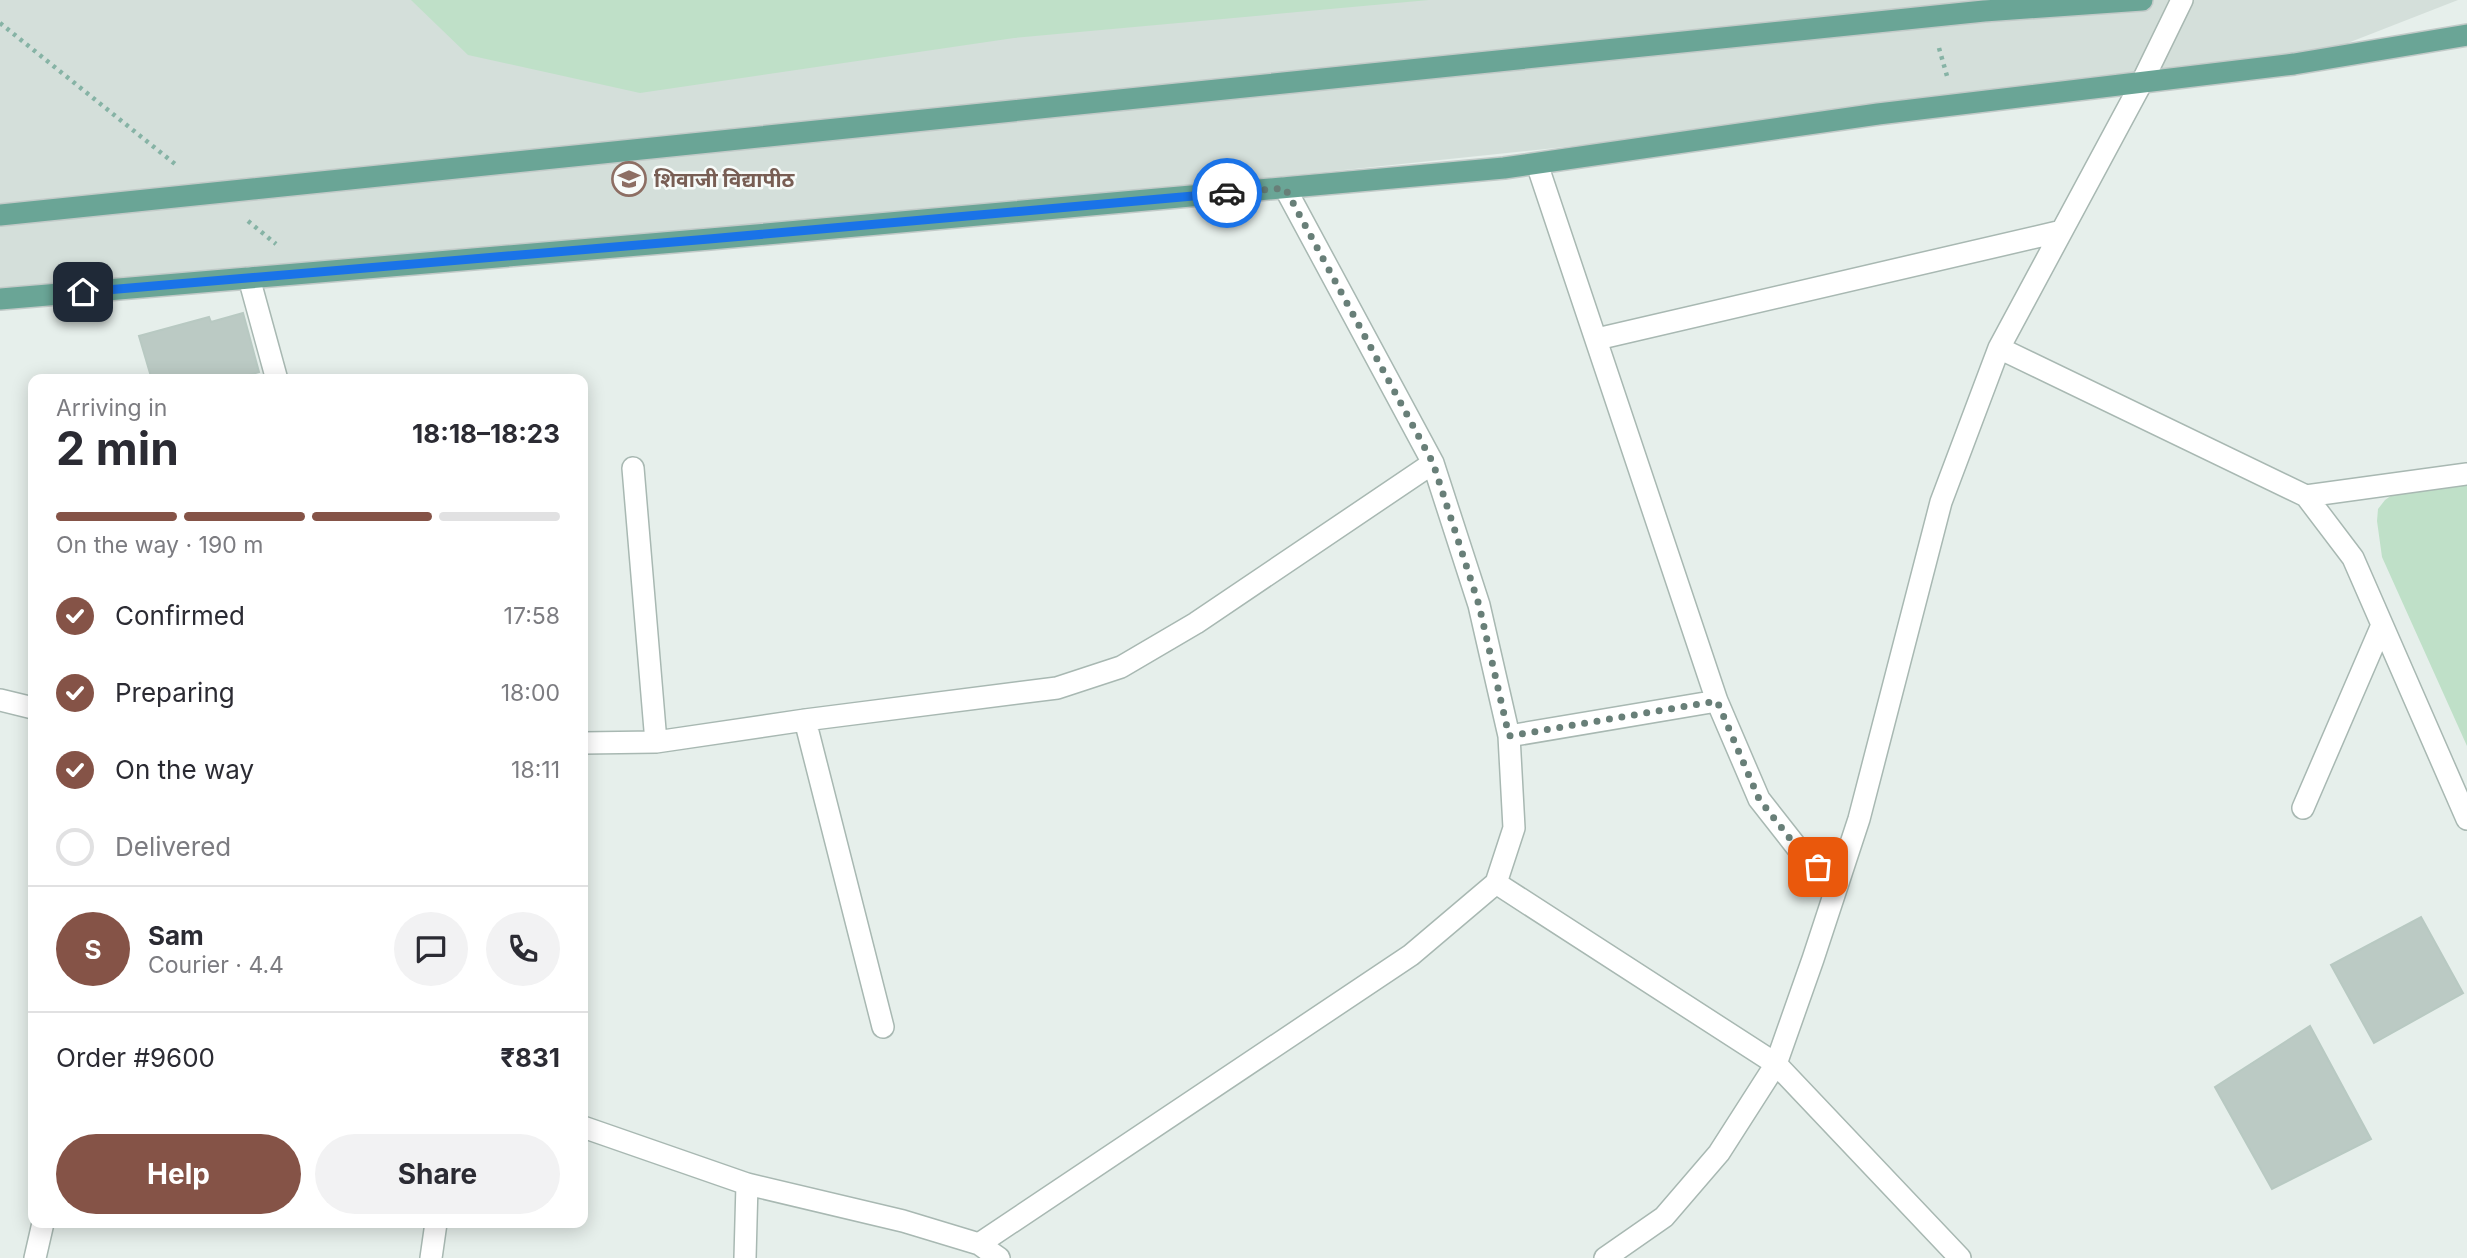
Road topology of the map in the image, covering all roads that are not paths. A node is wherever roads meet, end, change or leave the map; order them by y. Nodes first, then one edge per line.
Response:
1 (2142, 0) edge
2 (2182, 0) edge
3 (1984, 5) edge
4 (2467, 35) edge
5 (2142, 82) junction
6 (1537, 164) junction
7 (1285, 188) junction
8 (0, 215) edge
9 (2062, 231) junction
10 (250, 278) junction
11 (0, 299) edge
12 (1597, 339) junction
13 (1999, 348) junction
14 (275, 374) edge
15 (1433, 463) junction
16 (633, 468) dead end
17 (2467, 474) edge
18 (2306, 496) junction
19 (2382, 625) junction
20 (0, 700) edge
21 (1717, 701) junction
22 (28, 707) edge
23 (805, 720) junction
24 (1509, 736) junction
25 (656, 742) junction
26 (588, 743) edge
27 (2303, 808) dead end
28 (2467, 819) edge
29 (1496, 883) junction
30 (1838, 883) junction
31 (883, 1027) dead end
32 (1776, 1064) junction
33 (588, 1129) edge
34 (747, 1184) junction
35 (42, 1228) edge
36 (435, 1228) edge
37 (979, 1244) junction
38 (35, 1258) edge
39 (431, 1258) edge
40 (745, 1258) edge
41 (999, 1258) edge
42 (1605, 1258) edge
43 (1960, 1258) edge

1 - 3 main road
2 - 5 street
3 - 8 main road
4 - 5 main road
5 - 6 main road
5 - 9 street
6 - 7 main road
6 - 12 street
7 - 10 main road
7 - 15 street
9 - 12 street
9 - 13 street
10 - 11 main road
10 - 14 street
12 - 21 street
13 - 18 street
13 - 30 street
15 - 23 street
15 - 24 street
16 - 25 street
17 - 18 street
18 - 19 street
19 - 27 street
19 - 28 street
20 - 22 street
21 - 24 street
21 - 30 street
23 - 25 street
23 - 31 street
24 - 29 street
25 - 26 street
29 - 32 street
29 - 37 street
30 - 32 street
32 - 42 street
32 - 43 street
33 - 34 street
34 - 37 street
34 - 40 street
35 - 38 street
36 - 39 street
37 - 41 street

